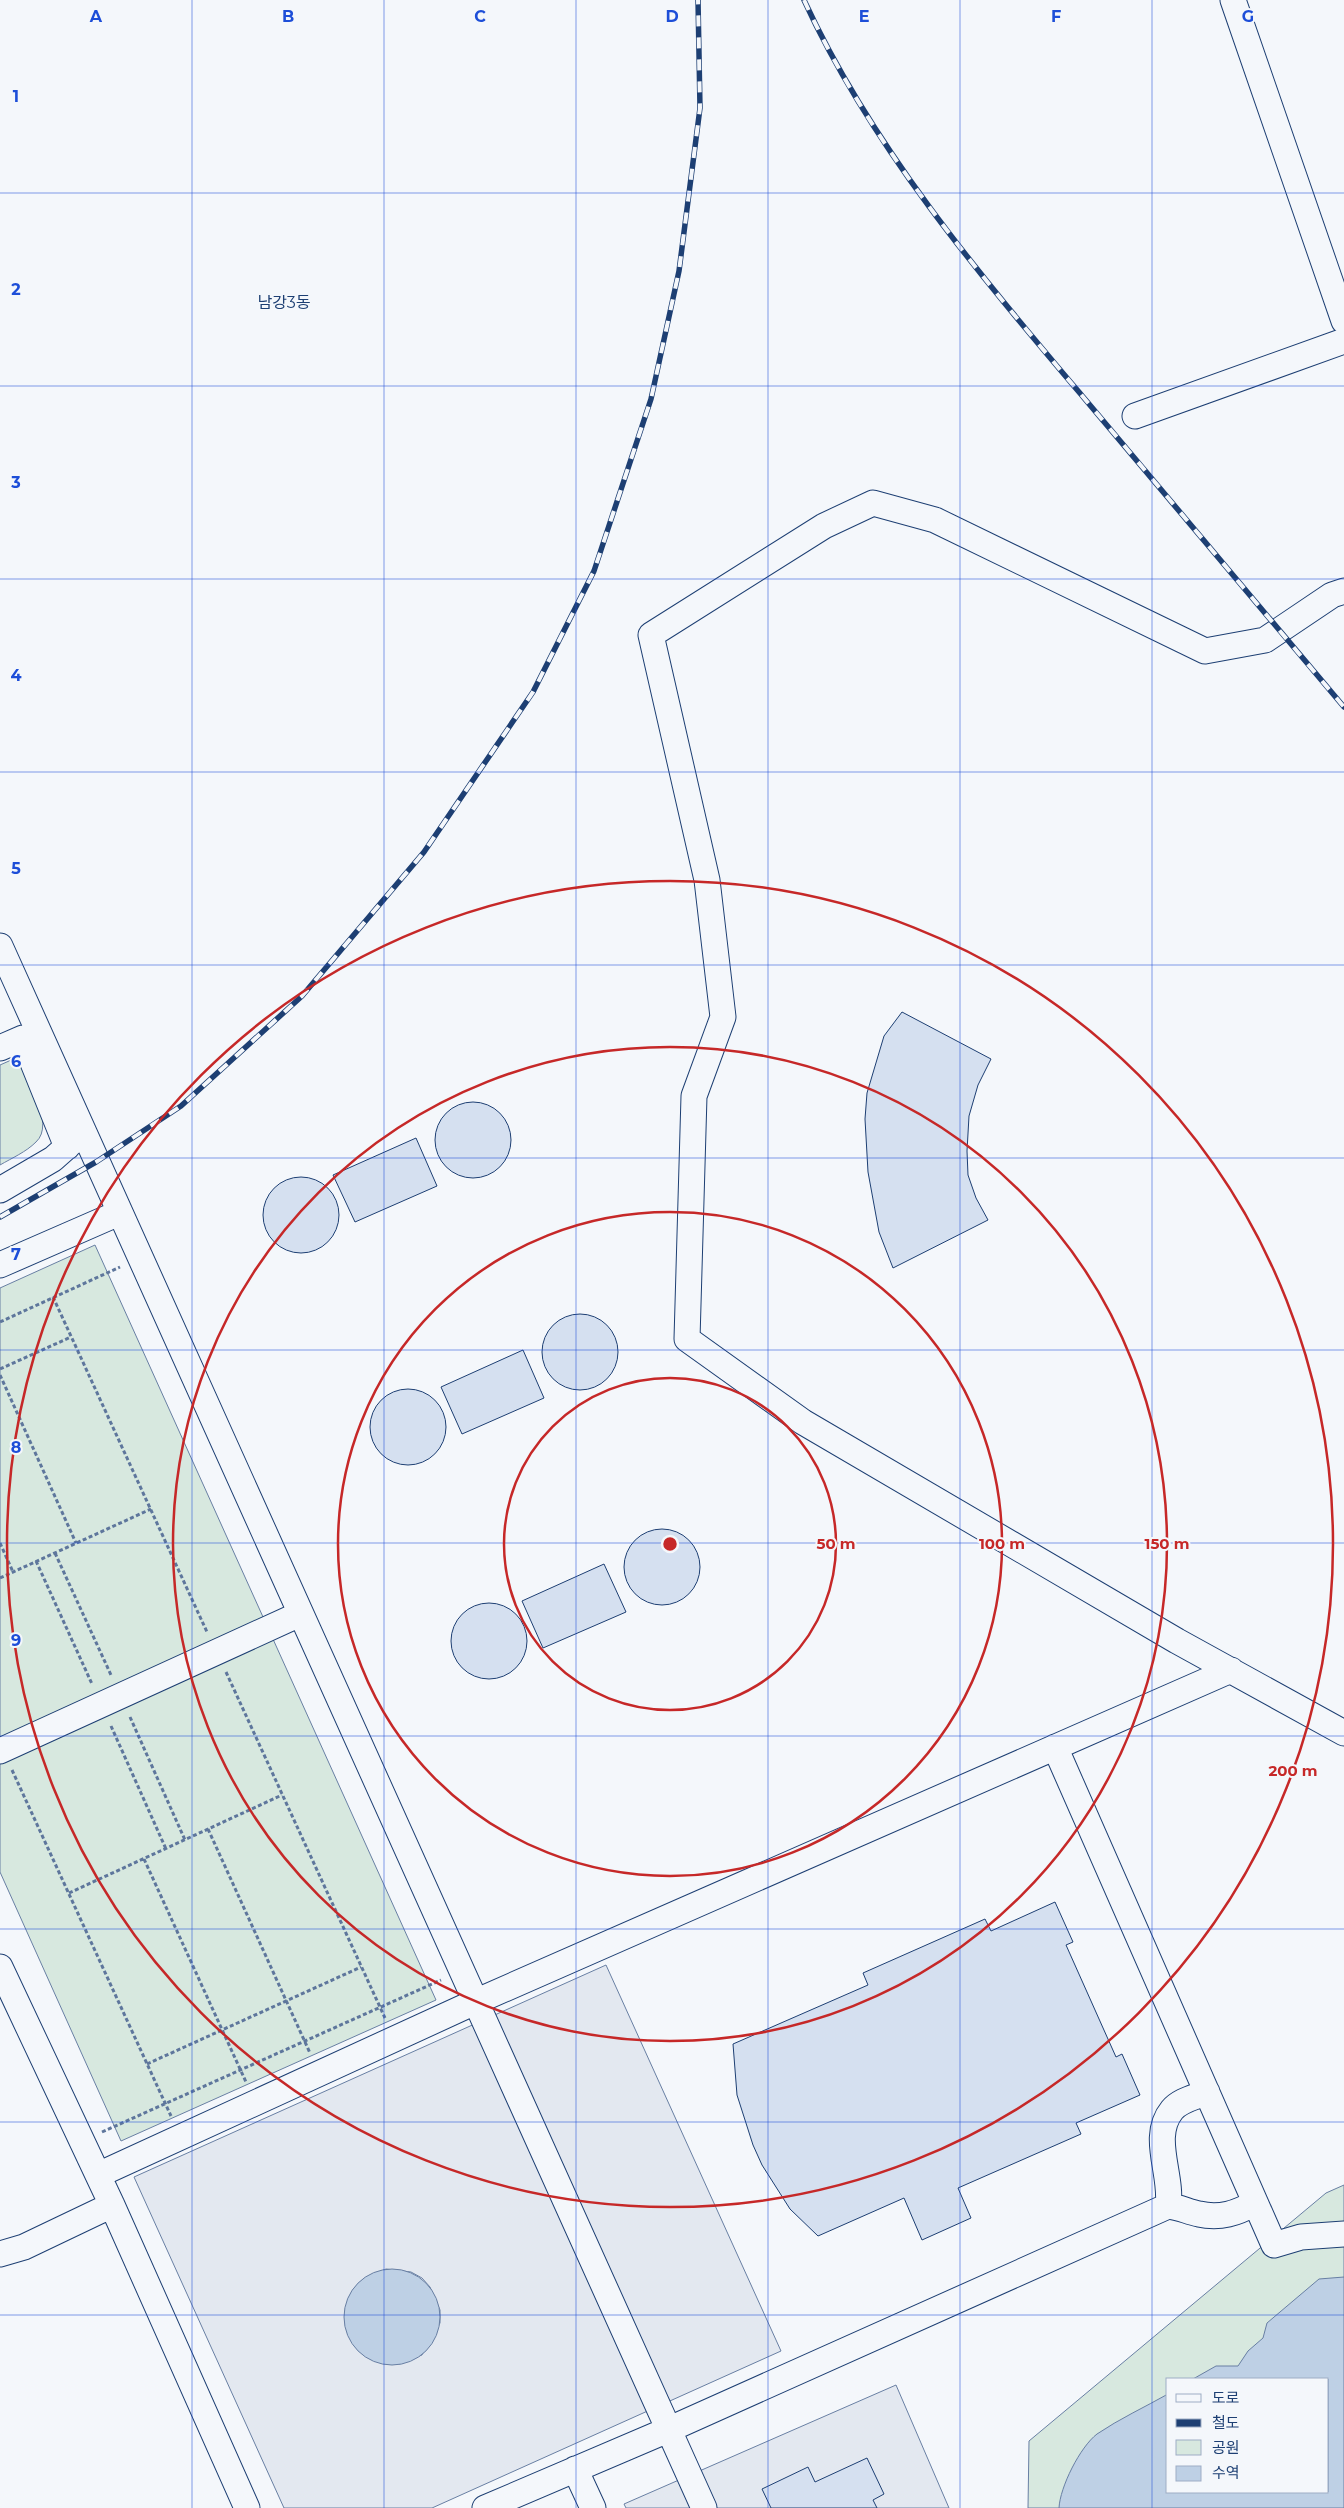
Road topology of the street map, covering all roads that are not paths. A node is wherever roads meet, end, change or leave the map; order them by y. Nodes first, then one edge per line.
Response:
1 (1233, 0) edge
2 (1344, 321) edge
3 (1344, 341) edge
4 (1135, 416) dead end
5 (1344, 591) edge
6 (0, 946) edge
7 (0, 1048) edge
8 (75, 1140) junction
9 (0, 1190) edge
10 (119, 1213) junction
11 (0, 1265) edge
12 (300, 1614) junction
13 (1231, 1670) junction
14 (1344, 1733) edge
15 (1056, 1747) junction
16 (1, 1750) edge
17 (0, 1967) edge
18 (475, 2002) junction
19 (1207, 2092) junction
20 (98, 2175) junction
21 (1255, 2202) junction
22 (112, 2206) junction
23 (1168, 2206) junction
24 (1344, 2234) edge
25 (0, 2254) edge
26 (670, 2429) junction
27 (575, 2469) junction
28 (247, 2508) edge
29 (485, 2508) edge
30 (593, 2508) edge
31 (704, 2508) edge

1 - 2 street
3 - 4 street
5 - 13 street
6 - 8 street
7 - 8 street
8 - 9 street
8 - 10 street
10 - 11 street
10 - 12 street
12 - 16 street
12 - 18 street
13 - 14 street
13 - 15 street
15 - 18 street
15 - 19 street
17 - 20 street
18 - 20 street
18 - 26 street
19 - 21 street
19 - 23 street
20 - 22 street
21 - 23 street
21 - 24 street
22 - 25 street
22 - 28 street
23 - 26 street
26 - 27 street
26 - 31 street
27 - 29 street
27 - 30 street

